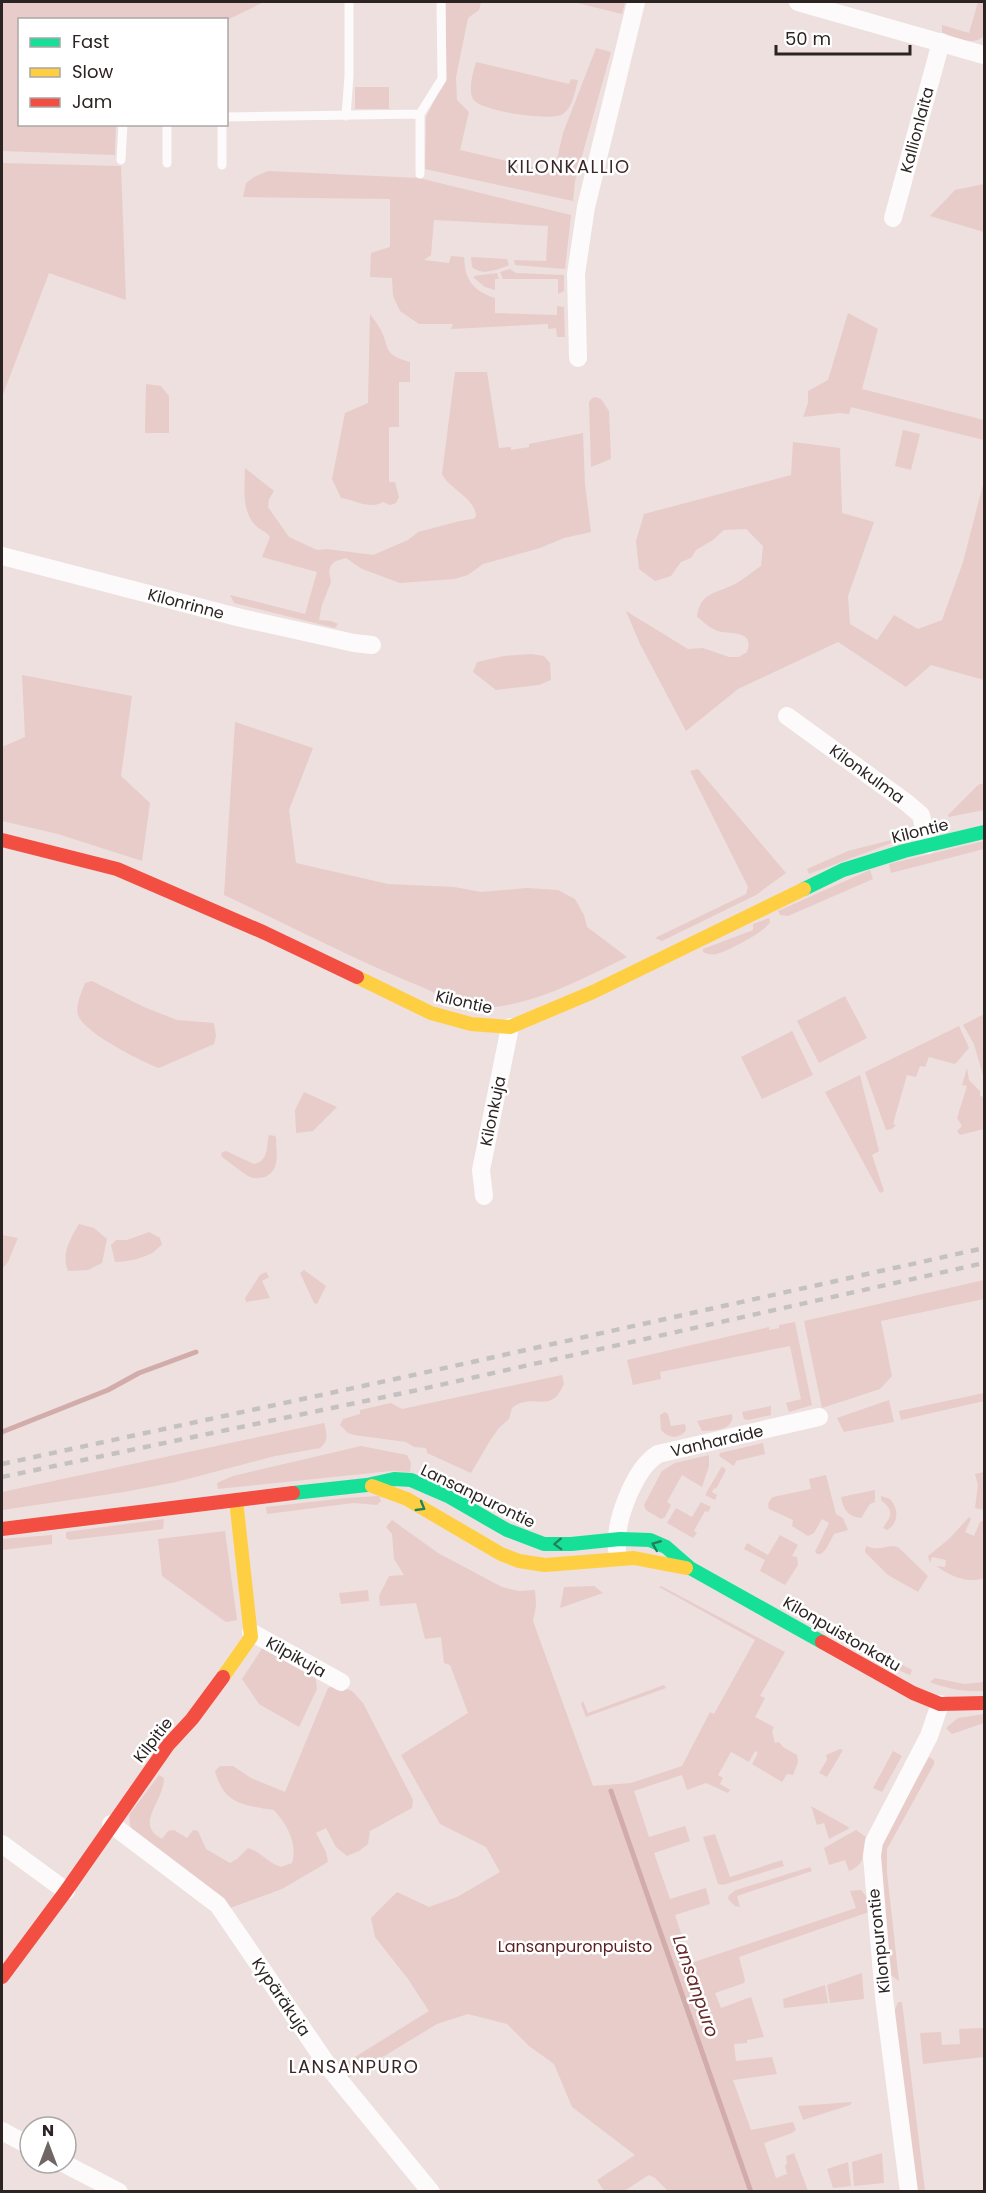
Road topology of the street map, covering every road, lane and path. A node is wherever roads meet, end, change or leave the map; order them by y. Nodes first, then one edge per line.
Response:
1 (348, 2) edge
2 (441, 2) edge
3 (636, 2) edge
4 (798, 2) edge
5 (941, 42) junction
6 (984, 55) edge
7 (420, 114) junction
8 (346, 116) junction
9 (228, 117) edge
10 (123, 126) edge
11 (167, 126) edge
12 (222, 126) edge
13 (121, 160) dead end
14 (167, 164) dead end
15 (222, 165) dead end
16 (420, 174) dead end
17 (893, 218) dead end
18 (578, 358) dead end
19 (2, 556) edge
20 (372, 645) dead end
21 (787, 716) dead end
22 (984, 832) edge
23 (2, 840) edge
24 (928, 845) junction
25 (510, 1027) junction
26 (484, 1196) dead end
27 (819, 1417) dead end
28 (367, 1485) junction
29 (236, 1500) junction
30 (2, 1529) edge
31 (616, 1539) junction
32 (618, 1559) junction
33 (690, 1568) junction
34 (251, 1632) junction
35 (341, 1682) dead end
36 (984, 1703) edge
37 (940, 1704) junction
38 (111, 1824) junction
39 (2, 1844) edge
40 (66, 1891) junction
41 (2, 1977) edge
42 (2, 2131) edge
43 (18, 2140) edge
44 (78, 2171) edge
45 (119, 2192) edge
46 (430, 2192) edge
47 (909, 2192) edge

1 - 8 lane
2 - 7 lane
3 - 18 street
4 - 5 street
5 - 6 street
5 - 17 street, Kallionlaita
7 - 8 lane
7 - 16 lane
8 - 9 lane
10 - 13 lane
11 - 14 lane
12 - 15 lane
19 - 20 street, Kilonrinne
21 - 24 street, Kilonkulma
22 - 24 street, Kilontie
23 - 25 street, Kilontie
24 - 25 street, Kilontie
25 - 26 street, Kilonkuja
27 - 31 street, Vanharaide
28 - 29 street, Lansanpurontie
31 -> 28 street, Lansanpurontie
28 -> 32 street, Lansanpurontie
29 - 30 street, Lansanpurontie
29 - 34 street
31 - 32 street, Vanharaide
33 -> 31 street, Lansanpurontie
32 - 33 street, Lansanpurontie
33 - 37 street, Kilonpuistonkatu
34 - 35 street, Kilpikuja
34 - 38 street, Kilpitie
36 - 37 street, Kilonpuistonkatu
37 - 47 street, Kilonpurontie
38 - 40 street, Kilpitie
38 - 46 street, Kypäräkuja
39 - 40 street
40 - 41 street, Kilpitie
42 - 43 street
44 - 45 street

